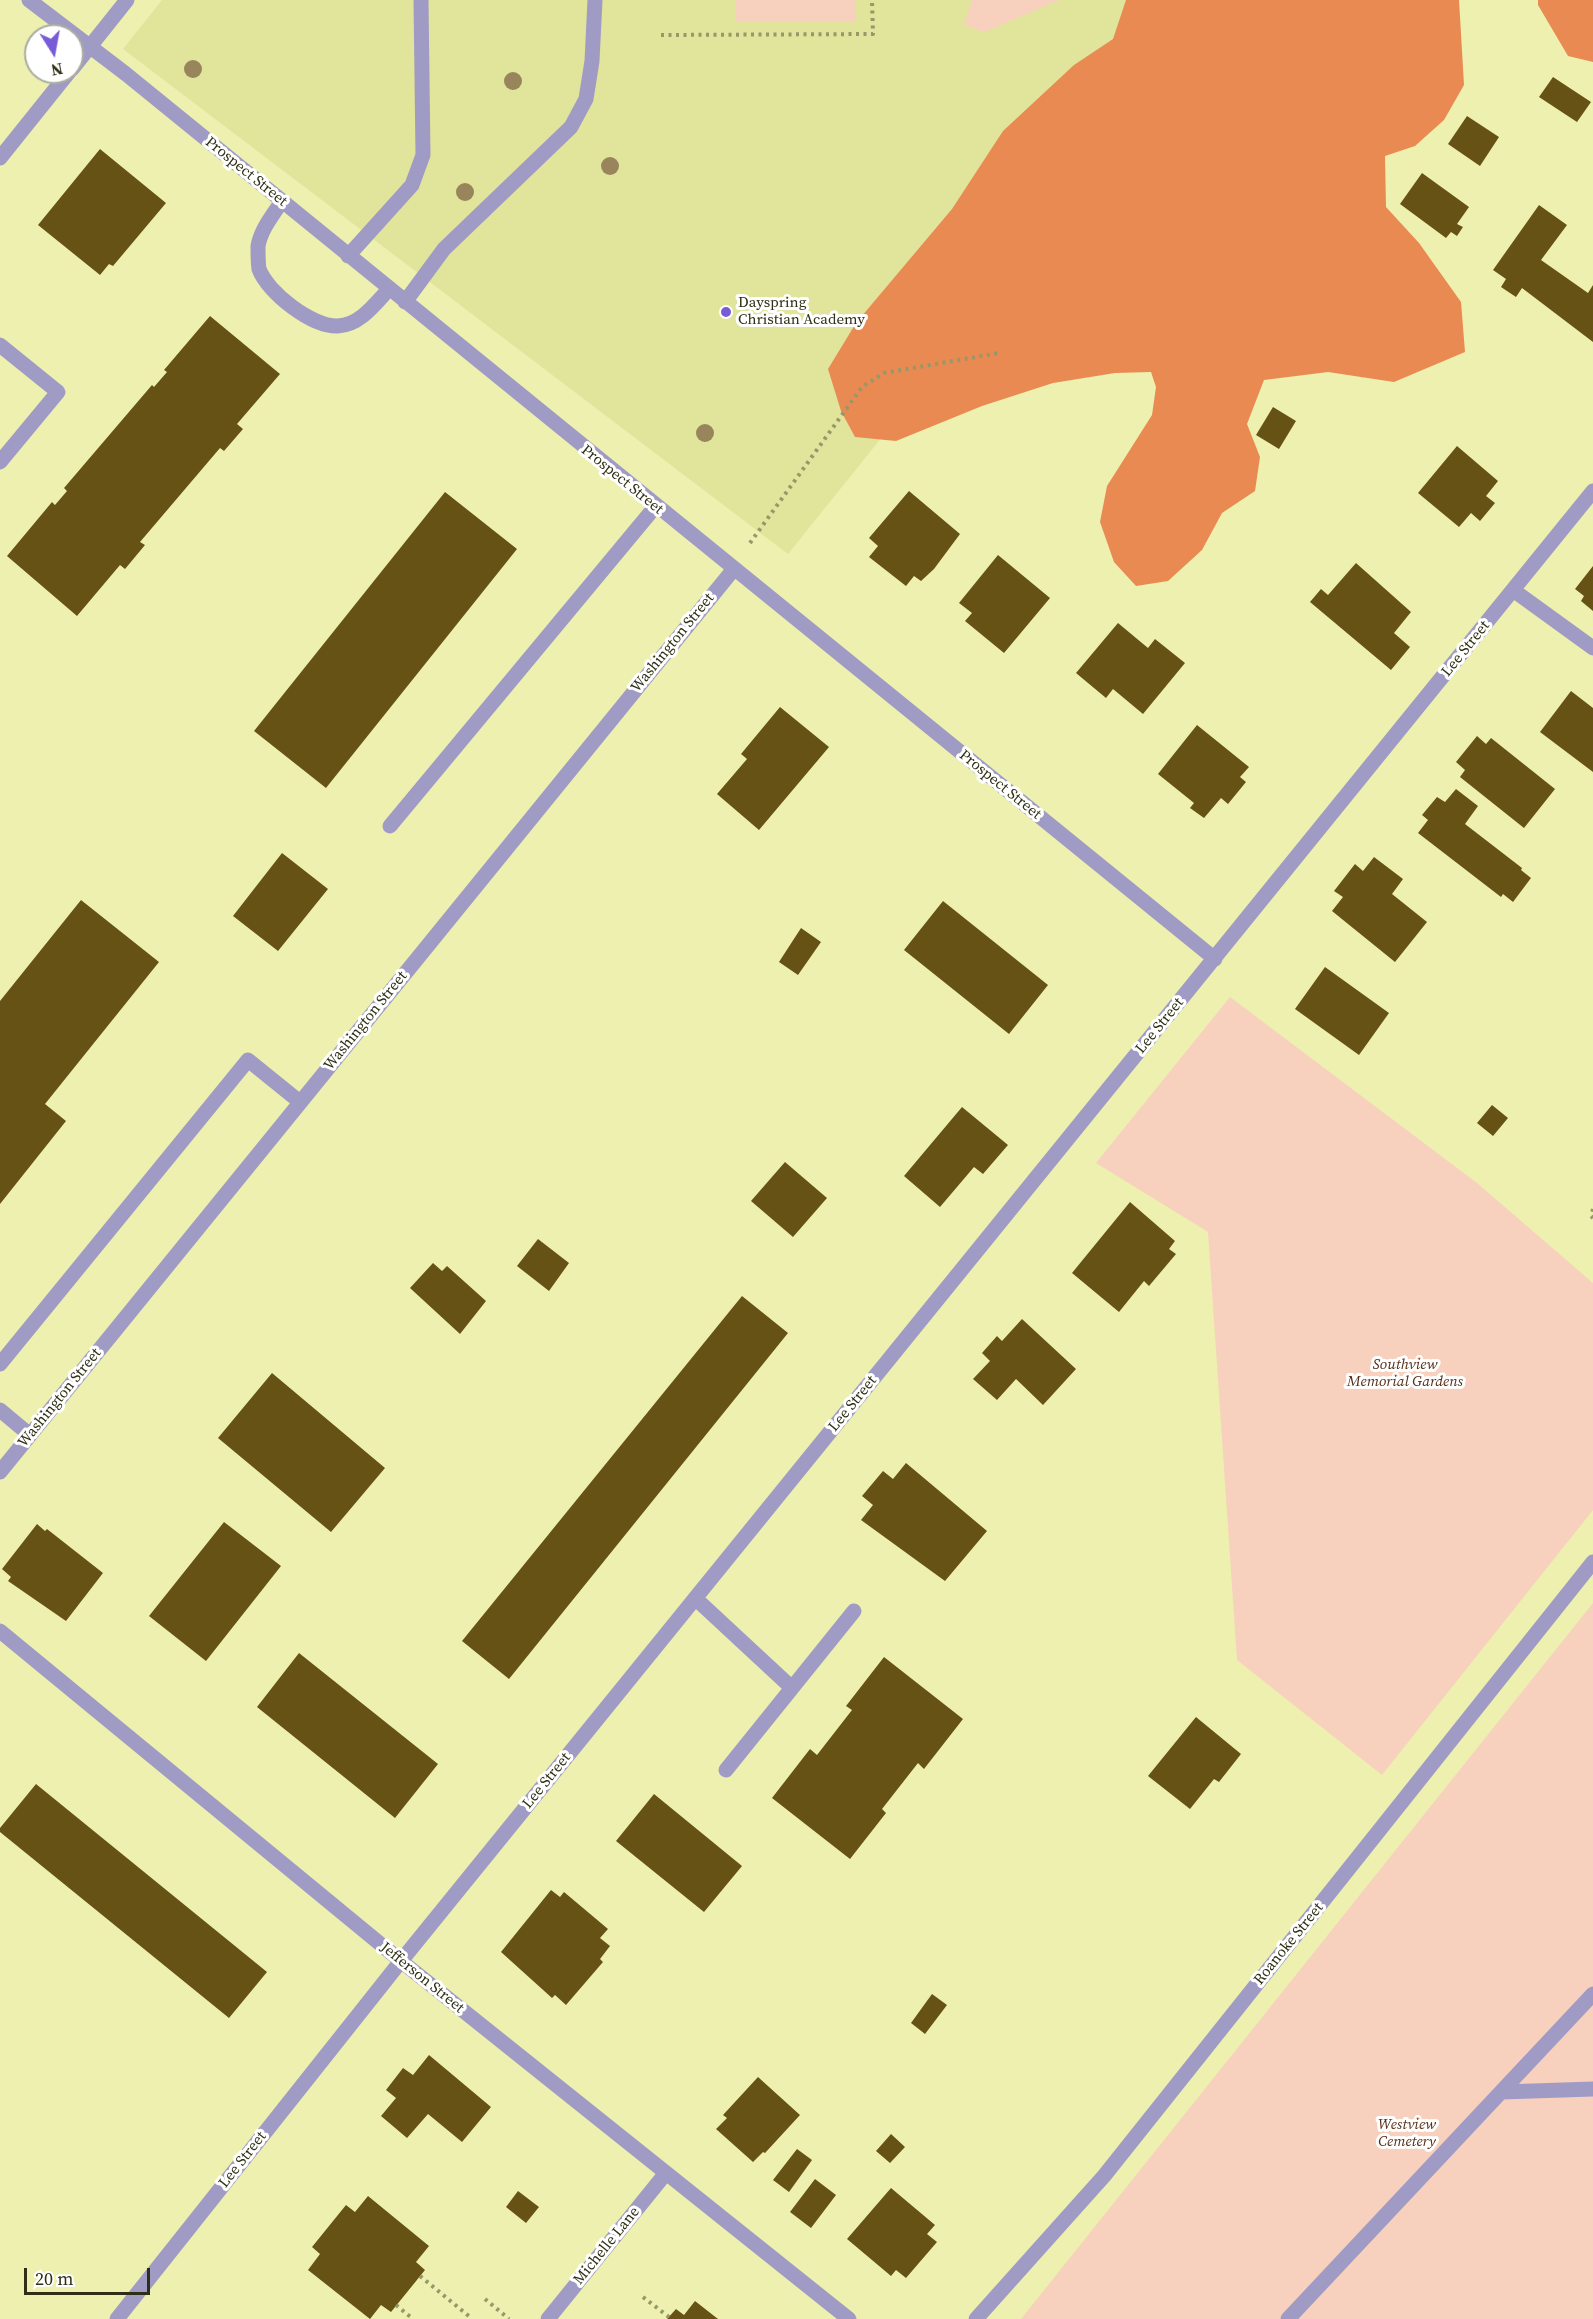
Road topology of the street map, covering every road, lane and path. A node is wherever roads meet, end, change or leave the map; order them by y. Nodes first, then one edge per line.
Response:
1 (29, 0) edge
2 (127, 0) edge
3 (421, 0) edge
4 (595, 0) edge
5 (872, 0) edge
6 (661, 35) dead end
7 (91, 46) junction
8 (84, 54) edge
9 (60, 84) edge
10 (0, 158) edge
11 (282, 201) junction
12 (348, 256) junction
13 (389, 290) junction
14 (405, 302) junction
15 (0, 345) edge
16 (999, 353) dead end
17 (0, 462) edge
18 (1593, 491) edge
19 (655, 507) junction
20 (746, 550) dead end
21 (733, 570) junction
22 (1513, 590) junction
23 (1593, 648) edge
24 (390, 826) dead end
25 (1215, 959) junction
26 (300, 1102) junction
27 (1593, 1209) edge
28 (1593, 1218) edge
29 (0, 1364) edge
30 (0, 1410) edge
31 (30, 1435) junction
32 (0, 1472) edge
33 (1593, 1562) edge
34 (695, 1598) junction
35 (854, 1611) dead end
36 (0, 1631) edge
37 (792, 1688) junction
38 (726, 1770) dead end
39 (401, 1961) junction
40 (1593, 1998) edge
41 (1593, 2089) edge
42 (1502, 2092) junction
43 (666, 2173) junction
44 (420, 2276) dead end
45 (643, 2297) dead end
46 (485, 2299) dead end
47 (396, 2305) dead end
48 (1297, 2316) edge
49 (669, 2317) dead end
50 (470, 2318) dead end
51 (117, 2319) edge
52 (413, 2319) edge
53 (509, 2319) edge
54 (548, 2319) edge
55 (849, 2319) edge
56 (976, 2319) edge

1 - 7 street, Prospect Street
2 - 7 street
3 - 12 street
4 - 14 street
5 - 6 path
7 - 8 street
7 - 11 street, Prospect Street
9 - 10 street
11 - 12 street, Prospect Street
11 - 13 street
12 - 13 street, Prospect Street
13 - 14 street, Prospect Street
14 - 19 street, Prospect Street
15 - 17 street
16 - 20 path
18 - 22 street, Lee Street
19 - 21 street, Prospect Street
19 - 24 street
21 - 25 street, Prospect Street
21 - 26 street, Washington Street
22 - 23 street
22 - 25 street, Lee Street
25 - 34 street, Lee Street
26 - 29 street
26 - 31 street, Washington Street
27 - 28 path
30 - 31 street
31 - 32 street, Washington Street
33 - 56 street, Roanoke Street
34 - 37 street
34 - 39 street, Lee Street
35 - 37 street
36 - 39 street, Jefferson Street
37 - 38 street
39 - 43 street, Jefferson Street
39 - 51 street, Lee Street
40 - 42 street
41 - 42 street
42 - 48 street
43 - 54 street, Michelle Lane
43 - 55 street, Jefferson Street
44 - 50 path
45 - 49 path
46 - 53 path
47 - 52 path

